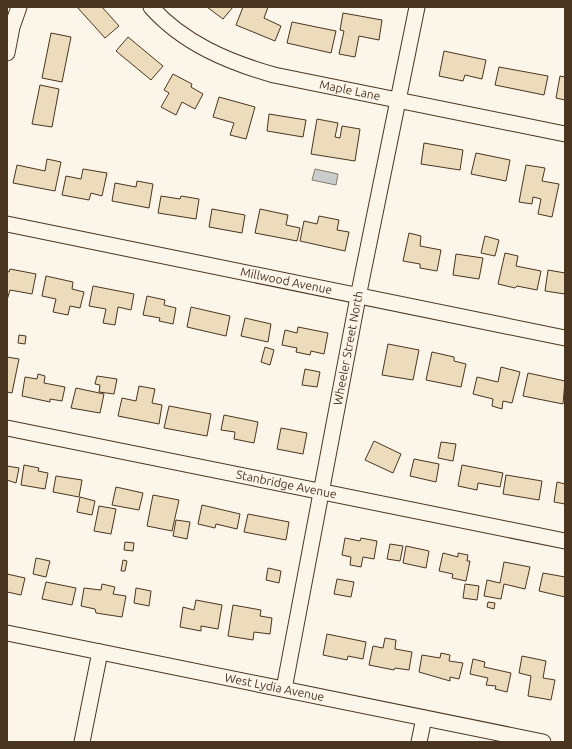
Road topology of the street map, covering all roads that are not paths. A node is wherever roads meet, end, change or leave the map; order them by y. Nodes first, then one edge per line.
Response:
1 (12, 7) edge
2 (19, 7) edge
3 (151, 7) edge
4 (416, 7) edge
5 (12, 28) junction
6 (7, 52) edge
7 (398, 100) junction
8 (565, 134) edge
9 (7, 224) edge
10 (358, 297) junction
11 (565, 338) edge
12 (7, 428) edge
13 (321, 491) junction
14 (565, 541) edge
15 (7, 633) edge
16 (100, 652) junction
17 (284, 689) junction
18 (424, 718) junction
19 (82, 742) edge
20 (419, 742) edge
21 (543, 742) edge

1 - 5 street
2 - 5 street
3 - 7 street, Maple Lane
4 - 7 street, Wheeler Street North
5 - 6 street
7 - 8 street, Maple Lane
7 - 10 street, Wheeler Street North
9 - 10 street, Millwood Avenue
10 - 11 street, Millwood Avenue
10 - 13 street, Wheeler Street North
12 - 13 street, Stanbridge Avenue
13 - 14 street, Stanbridge Avenue
13 - 17 street, Wheeler Street North
15 - 16 street, West Lydia Avenue
16 - 17 street, West Lydia Avenue
16 - 19 street
17 - 18 street, West Lydia Avenue
18 - 20 street
18 - 21 street, West Lydia Avenue

